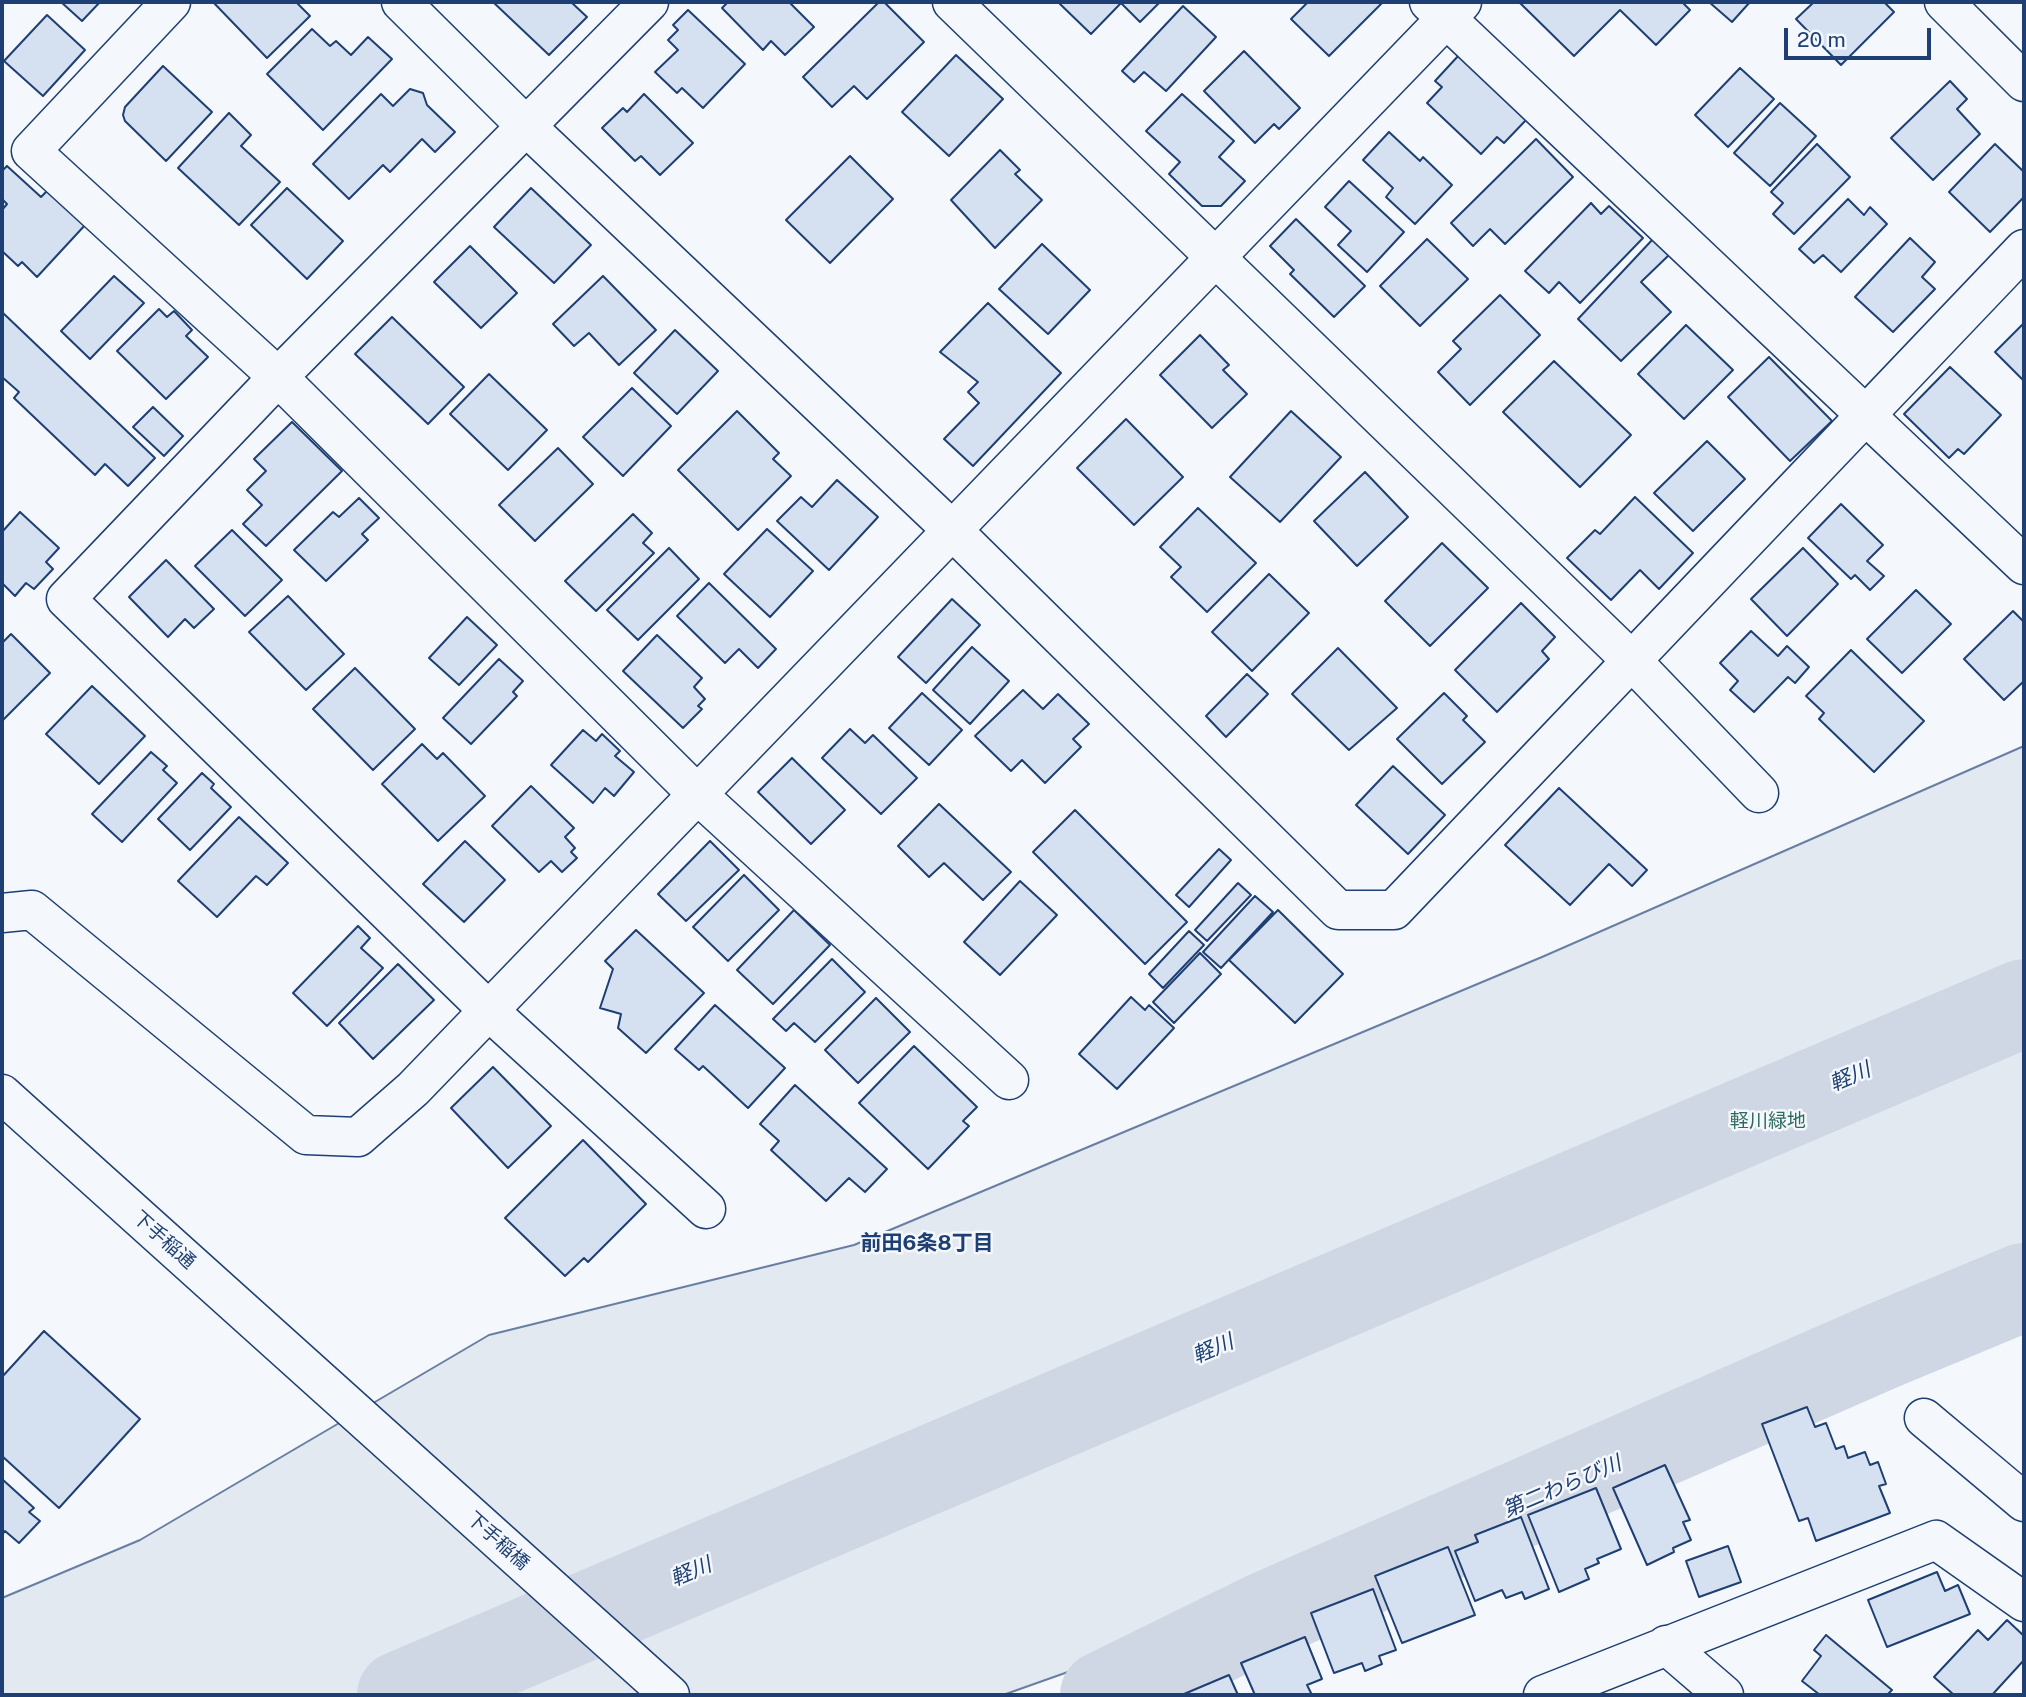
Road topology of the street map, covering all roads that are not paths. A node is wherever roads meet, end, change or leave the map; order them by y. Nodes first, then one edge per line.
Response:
1 (171, 2) edge
2 (401, 2) edge
3 (649, 2) edge
4 (952, 2) edge
5 (1944, 2) edge
6 (1446, 7) edge
7 (2024, 82) edge
8 (527, 128) junction
9 (2024, 249) edge
10 (1216, 256) junction
11 (278, 377) junction
12 (1867, 416) junction
13 (952, 530) junction
14 (2024, 565) edge
15 (1632, 661) junction
16 (1759, 793) dead end
17 (697, 794) junction
18 (2, 913) edge
19 (488, 1010) junction
20 (1009, 1080) dead end
21 (2, 1094) edge
22 (706, 1209) dead end
23 (327, 1386) joint
24 (1924, 1418) dead end
25 (2024, 1502) edge
26 (2024, 1602) edge
27 (1666, 1645) junction
28 (670, 1695) edge
29 (1543, 1695) edge
30 (1724, 1695) edge

1 - 11 street
2 - 8 street
3 - 8 street
4 - 10 street
5 - 7 street
6 - 10 street
6 - 12 street
8 - 11 street
8 - 13 street
9 - 12 street
10 - 13 street
10 - 15 street
11 - 17 street
11 - 19 street
12 - 14 street
12 - 15 street
13 - 15 street
13 - 17 street
15 - 16 street
17 - 19 street
17 - 20 street
18 - 19 street
19 - 22 street
21 - 23 street, 下手稲通
23 - 28 street, 下手稲橋
24 - 25 street
26 - 27 street
27 - 29 street
27 - 30 street

